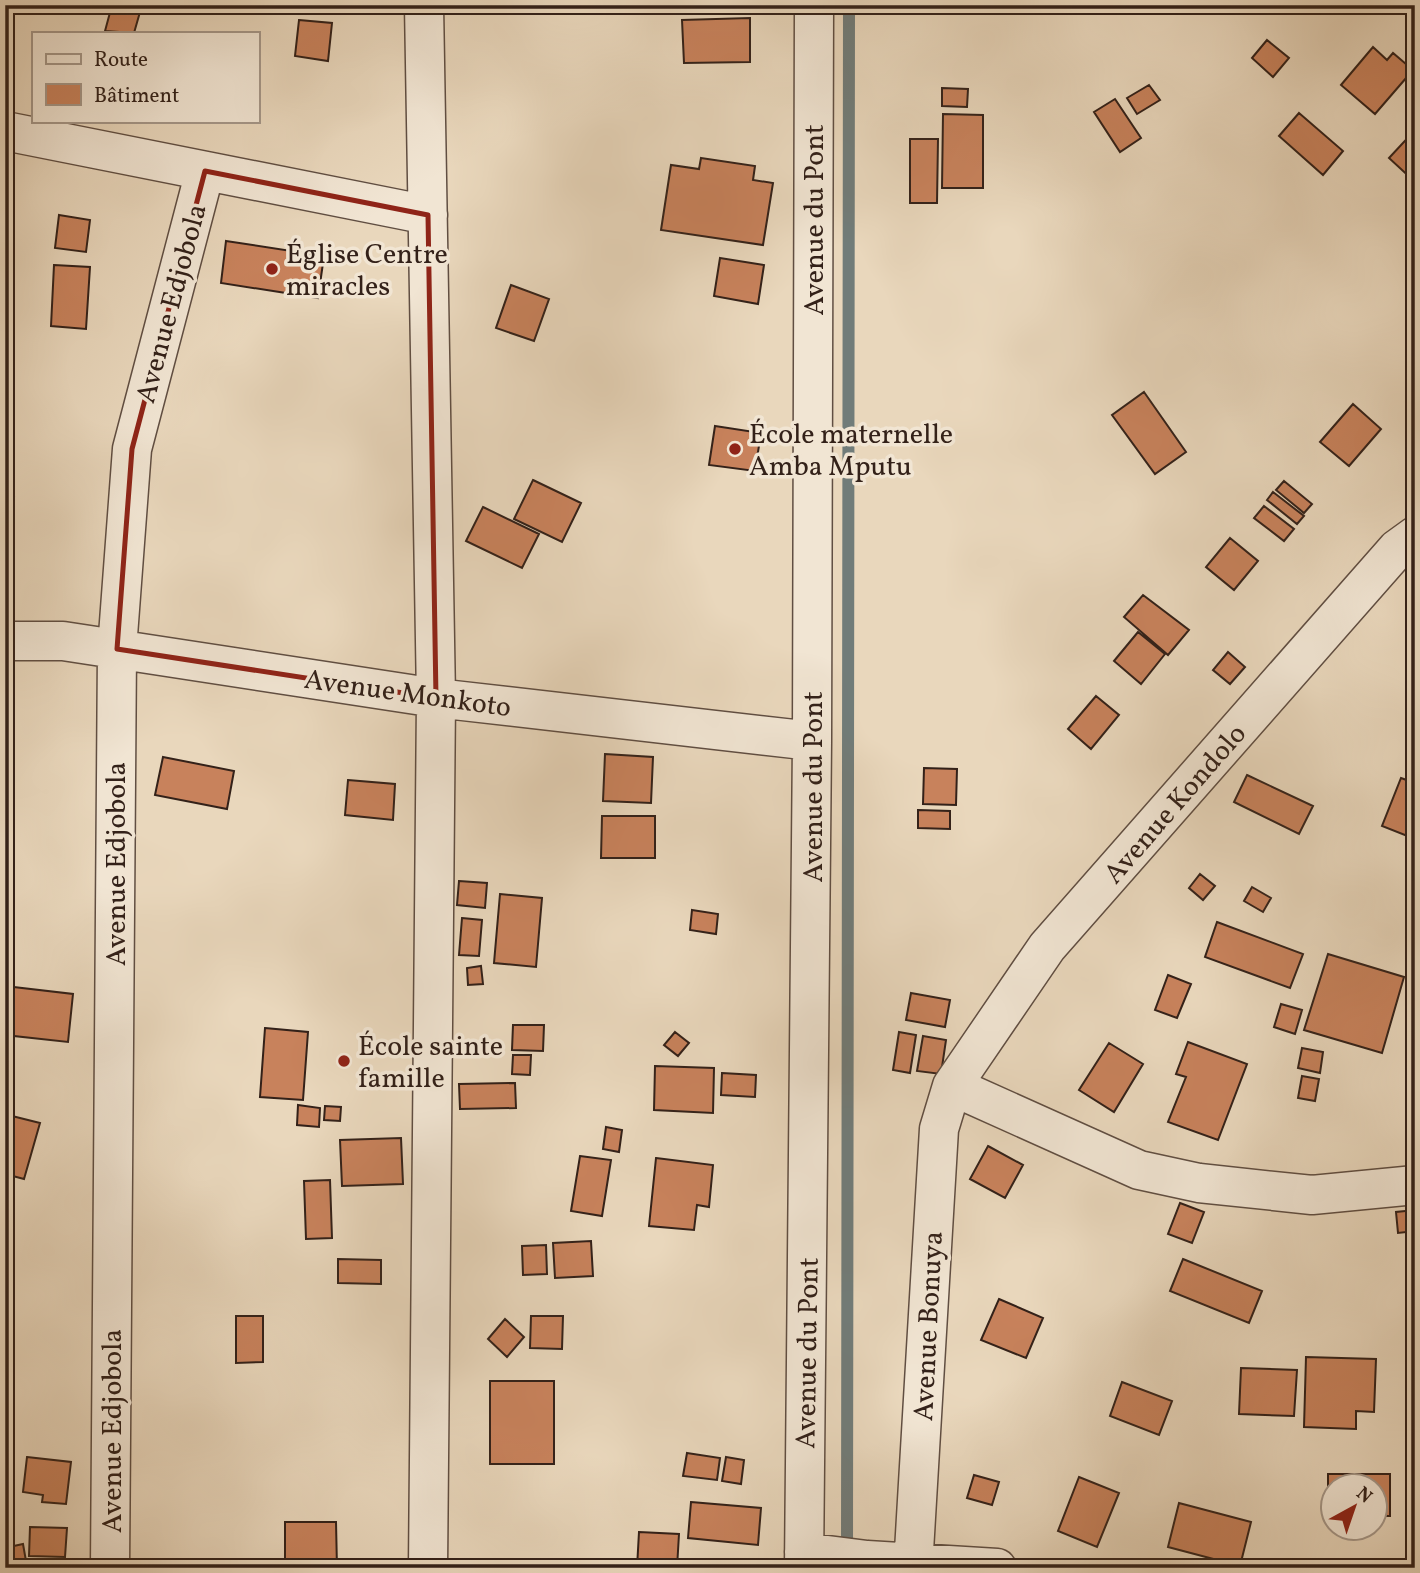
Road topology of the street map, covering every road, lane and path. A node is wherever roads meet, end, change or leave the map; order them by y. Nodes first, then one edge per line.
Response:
1 (424, 5) edge
2 (814, 5) edge
3 (5, 131) edge
4 (205, 171) junction
5 (428, 215) junction
6 (1415, 536) edge
7 (5, 641) edge
8 (117, 649) junction
9 (436, 698) junction
10 (812, 741) junction
11 (952, 1086) junction
12 (1415, 1185) edge
13 (812, 1558) edge
14 (913, 1564) edge
15 (110, 1568) edge
16 (428, 1568) edge
17 (997, 1568) edge

1 - 5 street
2 - 10 street, Avenue du Pont
3 - 4 street
4 - 5 street
4 - 8 street, Avenue Edjobola
5 - 9 street
6 - 11 street, Avenue Kondolo
7 - 8 street, Avenue Monkoto
8 - 9 street, Avenue Monkoto
8 - 15 street, Avenue Edjobola
9 - 10 street, Avenue Monkoto
9 - 16 street
10 - 13 street, Avenue du Pont
11 - 12 street
11 - 14 street, Avenue Bonuya
13 - 14 street
14 - 17 street

